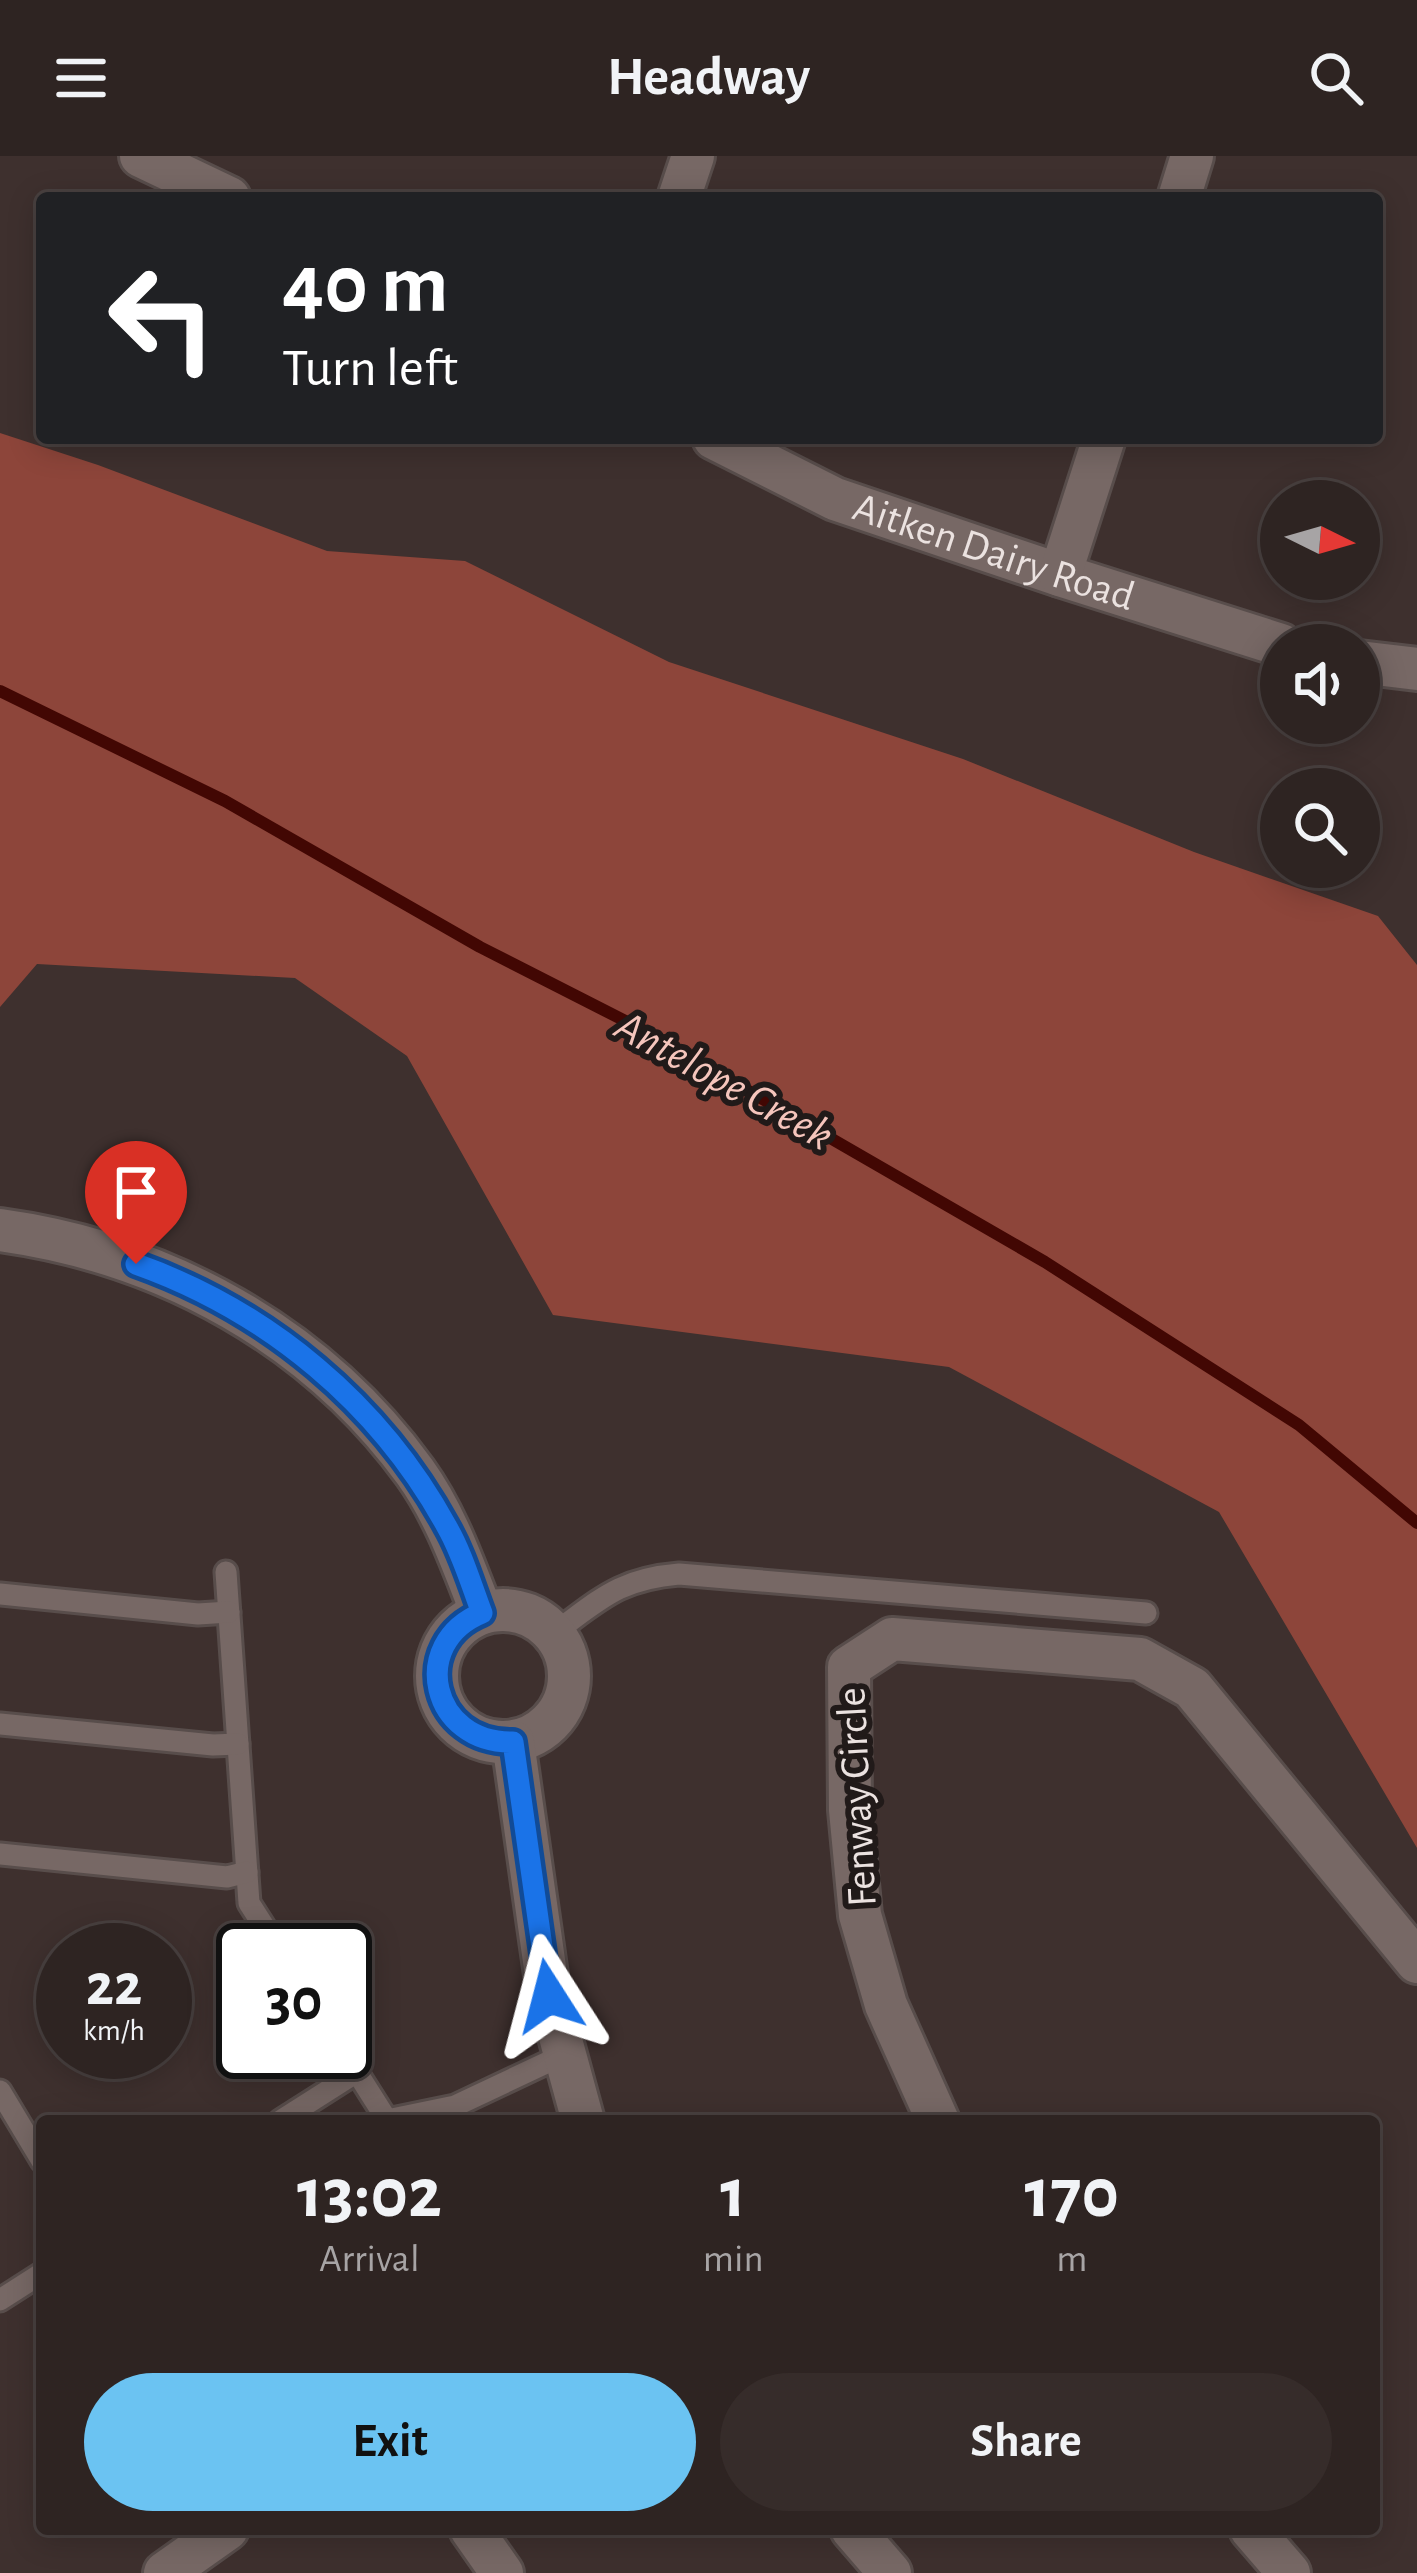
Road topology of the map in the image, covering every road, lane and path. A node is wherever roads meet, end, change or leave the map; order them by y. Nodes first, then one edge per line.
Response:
1 (141, 156) edge
2 (693, 156) edge
3 (1192, 156) edge
4 (226, 182) edge
5 (681, 192) edge
6 (1181, 192) edge
7 (726, 444) edge
8 (1102, 444) edge
9 (1060, 574) junction
10 (1260, 638) edge
11 (1380, 665) edge
12 (1417, 669) edge
13 (0, 1230) edge
14 (226, 1572) dead end
15 (0, 1594) edge
16 (229, 1612) junction
17 (482, 1613) junction
18 (1145, 1613) dead end
19 (554, 1633) junction
20 (0, 1724) edge
21 (513, 1742) junction
22 (238, 1744) junction
23 (0, 1854) edge
24 (248, 1872) junction
25 (262, 1923) edge
26 (1417, 1962) edge
27 (563, 2055) junction
28 (346, 2079) edge
29 (361, 2079) edge
30 (0, 2091) edge
31 (289, 2115) edge
32 (384, 2115) edge
33 (411, 2115) edge
34 (581, 2115) edge
35 (935, 2115) edge
36 (36, 2151) edge
37 (36, 2277) edge
38 (0, 2300) edge
39 (218, 2535) edge
40 (475, 2535) edge
41 (857, 2535) edge
42 (165, 2573) edge
43 (502, 2573) edge
44 (890, 2573) edge

1 - 4 street
2 - 5 street
3 - 6 street
7 - 9 street, Aitken Dairy Road
8 - 9 street
9 - 10 street, Aitken Dairy Road
11 - 12 street
13 - 17 street
14 - 16 lane
15 - 16 lane
16 - 22 lane
17 - 19 street
17 - 21 street
18 - 19 lane
19 - 21 street
20 - 22 lane
21 - 27 street
22 - 24 lane
23 - 24 lane
24 - 25 lane
26 - 35 street, Fenway Circle
27 - 33 lane
27 - 34 street
28 - 31 lane
29 - 32 lane
30 - 36 lane
37 - 38 lane
39 - 42 street
40 - 43 street
41 - 44 street

